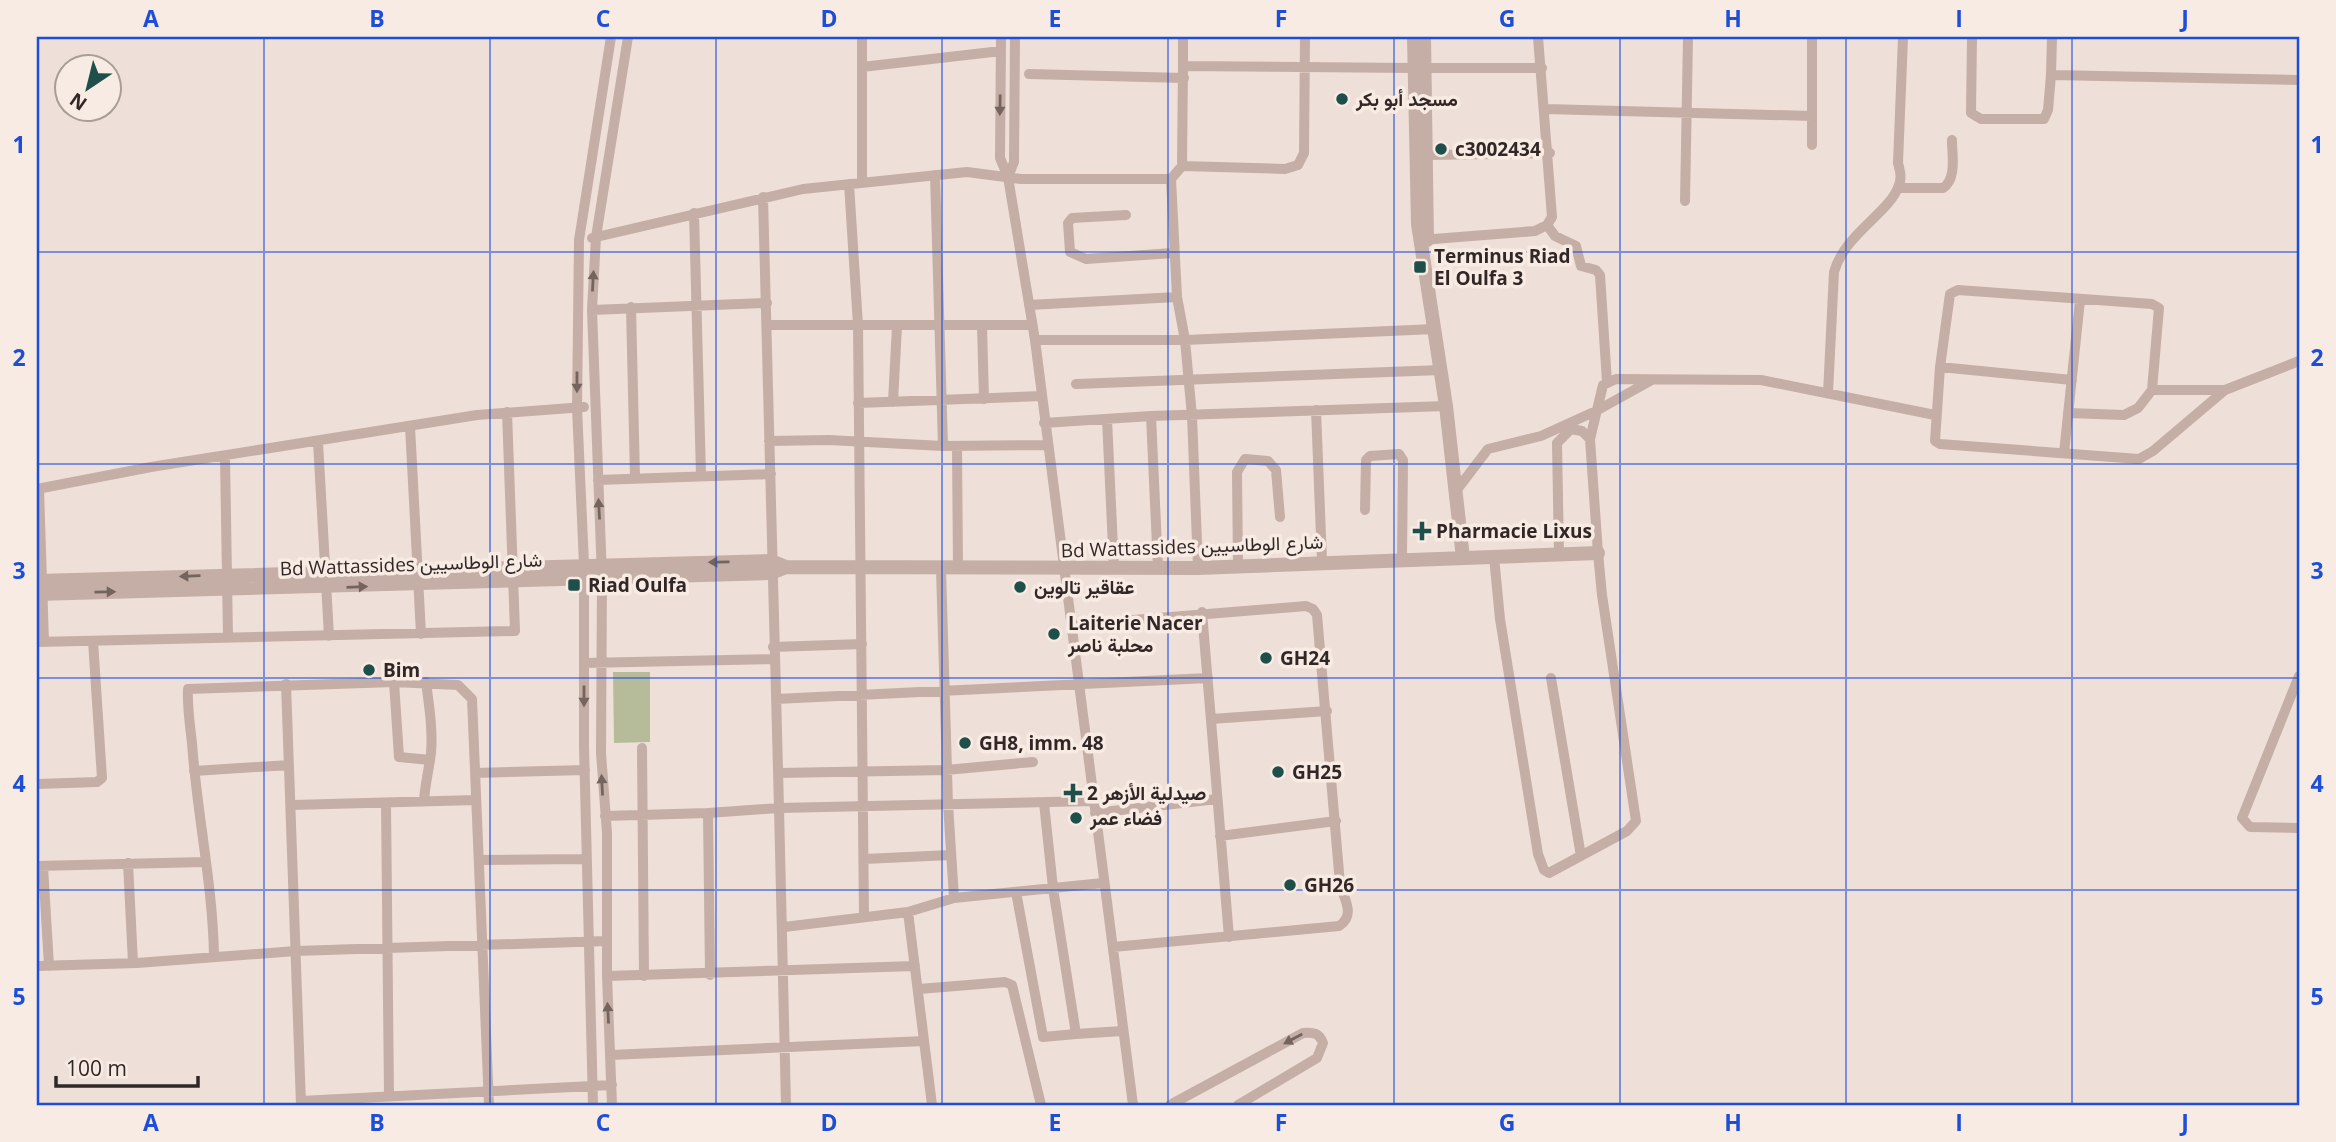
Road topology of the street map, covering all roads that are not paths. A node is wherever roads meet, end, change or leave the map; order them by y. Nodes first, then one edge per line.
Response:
1 (611, 37) edge
2 (628, 37) edge
3 (862, 37) edge
4 (1001, 37) edge
5 (1015, 37) edge
6 (1183, 37) edge
7 (1305, 37) edge
8 (1414, 37) edge
9 (1424, 37) edge
10 (1538, 37) edge
11 (1688, 37) edge
12 (1812, 37) edge
13 (1903, 37) edge
14 (1972, 37) edge
15 (2052, 37) edge
16 (1001, 51) junction
17 (606, 65) junction
18 (1305, 65) junction
19 (1183, 66) junction
20 (623, 67) junction
21 (862, 67) junction
22 (1420, 68) junction
23 (1542, 68) junction
24 (1029, 74) dead end
25 (2051, 75) junction
26 (1184, 78) junction
27 (2299, 80) edge
28 (1546, 109) junction
29 (1686, 113) junction
30 (1812, 116) junction
31 (1952, 140) dead end
32 (1812, 145) dead end
33 (1550, 153) junction
34 (1427, 155) junction
35 (1182, 166) junction
36 (935, 176) junction
37 (1008, 177) junction
38 (1171, 179) junction
39 (862, 183) junction
40 (849, 184) junction
41 (1898, 188) junction
42 (763, 197) junction
43 (1685, 201) dead end
44 (694, 213) junction
45 (1126, 215) dead end
46 (1547, 225) junction
47 (596, 237) junction
48 (1424, 239) junction
49 (579, 240) junction
50 (1173, 253) junction
51 (1177, 297) junction
52 (2080, 300) junction
53 (767, 303) junction
54 (696, 304) junction
55 (1029, 305) junction
56 (631, 307) junction
57 (592, 310) junction
58 (769, 325) junction
59 (858, 325) junction
60 (1032, 325) junction
61 (897, 326) junction
62 (939, 326) junction
63 (982, 326) junction
64 (1435, 329) junction
65 (1035, 340) junction
66 (1185, 340) junction
67 (2299, 361) edge
68 (1940, 367) junction
69 (1441, 370) junction
70 (1655, 378) junction
71 (2072, 380) junction
72 (1189, 381) junction
73 (1606, 382) junction
74 (1076, 384) dead end
75 (2152, 390) junction
76 (2225, 390) junction
77 (1828, 393) junction
78 (1041, 396) junction
79 (984, 399) junction
80 (941, 401) junction
81 (858, 402) junction
82 (893, 402) junction
83 (1446, 406) junction
84 (594, 407) junction
85 (577, 408) junction
86 (1316, 410) junction
87 (1596, 411) junction
88 (507, 412) junction
89 (2068, 413) junction
90 (1936, 415) junction
91 (1151, 416) junction
92 (1192, 416) junction
93 (1107, 419) junction
94 (1044, 424) junction
95 (410, 426) junction
96 (1590, 439) junction
97 (769, 441) junction
98 (318, 442) junction
99 (857, 443) junction
100 (1046, 445) junction
101 (943, 446) junction
102 (957, 446) junction
103 (2064, 453) junction
104 (225, 456) junction
105 (771, 474) junction
106 (701, 475) junction
107 (635, 478) junction
108 (598, 480) junction
109 (38, 489) edge
110 (1456, 491) junction
111 (1365, 510) dead end
112 (1280, 517) dead end
113 (1598, 554) junction
114 (1559, 555) junction
115 (1494, 557) junction
116 (1402, 558) junction
117 (1463, 558) junction
118 (1322, 562) junction
119 (1238, 566) junction
120 (771, 567) junction
121 (860, 568) junction
122 (1158, 568) junction
123 (1198, 568) junction
124 (941, 569) junction
125 (958, 569) junction
126 (1063, 569) junction
127 (1114, 569) junction
128 (602, 570) junction
129 (584, 571) junction
130 (515, 574) junction
131 (419, 578) junction
132 (326, 581) junction
133 (229, 582) junction
134 (39, 587) edge
135 (1202, 612) junction
136 (1072, 625) junction
137 (421, 634) junction
138 (329, 636) junction
139 (228, 638) junction
140 (93, 641) junction
141 (41, 642) edge
142 (862, 644) junction
143 (773, 653) junction
144 (601, 662) junction
145 (584, 663) junction
146 (2299, 676) edge
147 (1208, 678) junction
148 (1551, 678) dead end
149 (394, 682) junction
150 (426, 682) junction
151 (286, 684) junction
152 (1080, 684) junction
153 (944, 691) junction
154 (862, 695) junction
155 (776, 699) junction
156 (2287, 705) junction
157 (2299, 710) edge
158 (1327, 711) junction
159 (1211, 719) junction
160 (642, 748) dead end
161 (429, 760) junction
162 (1033, 762) dead end
163 (289, 765) junction
164 (946, 769) junction
165 (585, 770) junction
166 (194, 771) junction
167 (863, 771) junction
168 (475, 773) junction
169 (778, 773) junction
170 (37, 784) edge
171 (1217, 799) junction
172 (476, 800) junction
173 (424, 801) junction
174 (386, 803) junction
175 (1044, 803) junction
176 (948, 804) junction
177 (292, 806) junction
178 (863, 806) junction
179 (1094, 807) junction
180 (779, 808) junction
181 (708, 813) junction
182 (605, 816) junction
183 (642, 817) junction
184 (1336, 821) junction
185 (2299, 828) edge
186 (1220, 836) junction
187 (951, 855) junction
188 (1581, 856) junction
189 (586, 859) junction
190 (864, 859) junction
191 (479, 860) junction
192 (204, 862) junction
193 (128, 863) junction
194 (40, 866) edge
195 (1103, 883) junction
196 (1053, 888) junction
197 (1016, 892) junction
198 (954, 898) junction
199 (908, 912) junction
200 (864, 917) junction
201 (784, 927) junction
202 (1229, 937) junction
203 (607, 941) junction
204 (589, 942) junction
205 (482, 944) junction
206 (388, 947) junction
207 (1113, 947) junction
208 (296, 951) junction
209 (214, 957) junction
210 (133, 963) junction
211 (43, 966) edge
212 (915, 966) junction
213 (783, 972) junction
214 (710, 975) junction
215 (607, 976) junction
216 (643, 976) junction
217 (919, 989) junction
218 (1122, 1031) junction
219 (1076, 1034) junction
220 (923, 1041) junction
221 (785, 1047) junction
222 (611, 1055) junction
223 (612, 1085) junction
224 (593, 1087) junction
225 (488, 1093) junction
226 (389, 1096) junction
227 (301, 1103) edge
228 (489, 1105) edge
229 (593, 1105) edge
230 (612, 1105) edge
231 (786, 1105) edge
232 (932, 1105) edge
233 (1041, 1105) edge
234 (1133, 1105) edge
235 (1170, 1105) edge
236 (1238, 1105) edge

1 - 17 street
2 - 20 street
3 - 21 street
4 - 16 street
5 - 37 street
6 - 19 street
7 - 18 street
8 - 22 street
9 - 22 street
10 - 23 street
11 - 29 street
12 - 30 street
13 - 41 street
14 - 25 street
15 - 25 street
16 - 21 street
16 -> 37 street
17 - 20 street
17 - 49 street
18 - 19 street
18 - 22 street
18 - 35 street
19 - 26 street
20 - 47 street
21 - 39 street
22 - 23 street
22 - 34 street
22 - 48 street
23 - 28 street
24 - 26 street
25 - 27 street
26 - 35 street
28 - 29 street
28 - 33 street
29 - 30 street
29 - 43 street
30 - 32 street
31 - 41 street
33 - 34 street
33 - 46 street
34 - 48 street
35 - 38 street
36 - 37 street
36 - 39 street
36 - 62 street
37 - 38 street
37 - 55 street
38 - 50 street
39 - 40 street
40 - 42 street
40 - 59 street
41 - 77 street
42 - 44 street
42 - 53 street
44 - 47 street
44 - 54 street
45 - 50 street
46 - 48 street
46 - 73 street
47 - 49 street
57 -> 47 street
48 - 64 street
49 -> 85 street
50 - 51 street
51 - 55 street
51 - 66 street
52 - 68 street
52 - 71 street
52 - 75 street
53 - 54 street
53 - 58 street
54 - 56 street
54 - 106 street
55 - 60 street
56 - 57 street
56 - 107 street
57 - 84 street
58 - 59 street
58 - 97 street
59 - 61 street
59 - 81 street
60 - 63 street
60 - 65 street
61 - 62 street
61 - 82 street
62 - 63 street
62 - 80 street
63 - 79 street
64 - 66 street
64 - 69 street
65 - 66 street
65 - 78 street
66 - 72 street
67 - 76 street
68 - 71 street
68 - 90 street
69 - 72 street
69 - 83 street
70 - 73 street
70 - 77 street
70 - 87 street
71 - 89 street
72 - 74 street
72 - 92 street
73 - 87 street
75 - 76 street
75 - 89 street
76 - 103 street
77 - 90 street
78 - 79 street
78 - 94 street
79 - 80 street
80 - 82 street
80 - 101 street
81 - 82 street
81 - 99 street
83 - 86 street
83 - 110 street
84 - 85 street
84 - 108 street
85 - 88 street
85 - 129 street
86 - 92 street
86 - 118 street
87 - 96 street
87 - 110 street
88 - 95 street
88 - 130 street
89 - 103 street
90 - 103 street
91 - 92 street
91 - 93 street
91 - 122 street
92 - 123 street
93 - 94 street
93 - 127 street
94 - 100 street
95 - 98 street
95 - 131 street
96 - 113 street
96 - 114 street
97 - 99 street
97 - 105 street
98 - 104 street
98 - 132 street
99 - 101 street
99 - 121 street
100 - 102 street
100 - 126 street
101 - 102 street
102 - 125 street
104 - 109 street
104 - 133 street
105 - 106 street
105 - 120 street
106 - 107 street
107 - 108 street
128 -> 108 street
109 - 134 street
110 - 117 street
111 - 116 street
112 - 119 street
113 - 114 street, Bd Wattassides شارع الوطاسيين
113 - 188 street
114 - 115 street, Bd Wattassides شارع الوطاسيين
115 - 117 street, Bd Wattassides شارع الوطاسيين
115 - 188 street
116 - 117 street, Bd Wattassides شارع الوطاسيين
116 - 118 street, Bd Wattassides شارع الوطاسيين
118 - 119 street, Bd Wattassides شارع الوطاسيين
119 - 123 street, Bd Wattassides شارع الوطاسيين
120 - 121 street, Bd Wattassides شارع الوطاسيين
120 - 128 street, Bd Wattassides شارع الوطاسيين
120 - 143 street
121 - 124 street, Bd Wattassides شارع الوطاسيين
121 - 142 street
122 - 123 street, Bd Wattassides شارع الوطاسيين
122 - 127 street, Bd Wattassides شارع الوطاسيين
124 - 125 street, Bd Wattassides شارع الوطاسيين
124 - 153 street
125 - 126 street, Bd Wattassides شارع الوطاسيين
126 - 127 street, Bd Wattassides شارع الوطاسيين
126 - 136 street
128 - 129 street, Bd Wattassides شارع الوطاسيين
128 - 144 street
129 - 130 street, Bd Wattassides شارع الوطاسيين
129 - 145 street
130 - 131 street, Bd Wattassides شارع الوطاسيين
130 - 137 street
131 - 132 street, Bd Wattassides شارع الوطاسيين
131 - 137 street
132 - 133 street, Bd Wattassides شارع الوطاسيين
132 - 138 street
133 - 134 street, Bd Wattassides شارع الوطاسيين
133 - 139 street
134 - 141 street
135 - 136 street
135 - 147 street
135 - 158 street
136 - 152 street
137 - 138 street
138 - 139 street
139 - 140 street
140 - 141 street
140 - 170 street
142 - 143 street
142 - 154 street
143 - 144 street
143 - 155 street
144 - 145 street
182 -> 144 street
145 -> 165 street
146 - 156 street
147 - 152 street
147 - 159 street
148 - 188 street
149 - 150 street
149 - 151 street
149 - 161 street
150 - 161 street
150 - 168 street
151 - 163 street
151 - 166 street
152 - 153 street
152 - 179 street
153 - 154 street
153 - 164 street
154 - 155 street
154 - 167 street
155 - 169 street
156 - 157 street
156 - 185 street
158 - 159 street
158 - 184 street
159 - 171 street
160 - 183 street
161 - 173 street
162 - 164 street
163 - 166 street
163 - 177 street
164 - 167 street
164 - 176 street
165 - 168 street
165 - 189 street
166 - 192 street
167 - 169 street
167 - 178 street
168 - 172 street
169 - 180 street
171 - 179 street
171 - 186 street
172 - 173 street
172 - 191 street
173 - 174 street
174 - 177 street
174 - 206 street
175 - 176 street
175 - 179 street
175 - 196 street
176 - 178 street
176 - 187 street
177 - 208 street
178 - 180 street
178 - 190 street
179 - 195 street
180 - 181 street
180 - 201 street
181 - 183 street
181 - 214 street
182 - 183 street
182 - 203 street
183 - 216 street
184 - 186 street
184 - 202 street
186 - 202 street
187 - 190 street
187 - 198 street
189 - 191 street
189 - 204 street
190 - 200 street
191 - 205 street
192 - 193 street
192 - 209 street
193 - 194 street
193 - 210 street
194 - 211 street
195 - 196 street
195 - 207 street
196 - 197 street
196 - 219 street
197 - 198 street
197 - 219 street
198 - 199 street
199 - 200 street
199 - 212 street
200 - 201 street
201 - 213 street
202 - 207 street
203 - 204 street
203 - 215 street
204 - 205 street
204 - 224 street
205 - 206 street
205 - 225 street
206 - 208 street
206 - 226 street
207 - 218 street
208 - 209 street
208 - 227 street
209 - 210 street
210 - 211 street
212 - 213 street
212 - 217 street
213 - 214 street
213 - 221 street
214 - 216 street
215 - 216 street
222 -> 215 street
217 - 220 street
217 - 233 street
218 - 219 street
218 - 234 street
220 - 221 street
220 - 232 street
221 - 222 street
221 - 231 street
222 - 223 street
223 - 224 street
223 - 230 street
224 - 225 street
224 - 229 street
225 - 226 street
225 - 228 street
226 - 227 street
236 -> 235 street

